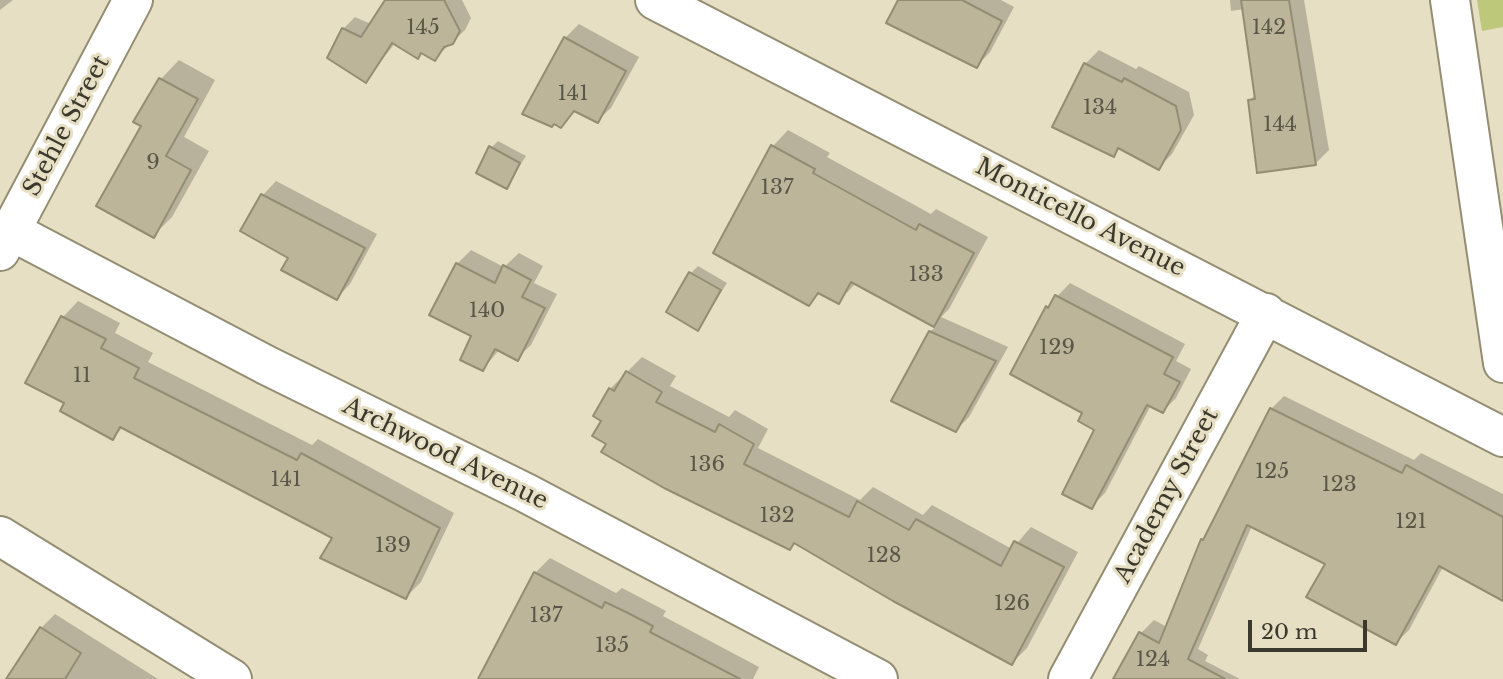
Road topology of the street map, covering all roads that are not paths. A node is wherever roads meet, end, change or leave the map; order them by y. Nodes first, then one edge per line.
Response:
1 (133, 0) edge
2 (655, 0) edge
3 (1450, 0) edge
4 (5, 241) edge
5 (1266, 313) junction
6 (1503, 363) edge
7 (1503, 437) edge
8 (0, 536) edge
9 (232, 679) edge
10 (878, 679) edge
11 (1068, 679) edge

1 - 4 street, Stehle Street
2 - 5 street, Monticello Avenue
3 - 6 street
4 - 10 street, Archwood Avenue
5 - 7 street, Monticello Avenue
5 - 11 street, Academy Street
8 - 9 street

